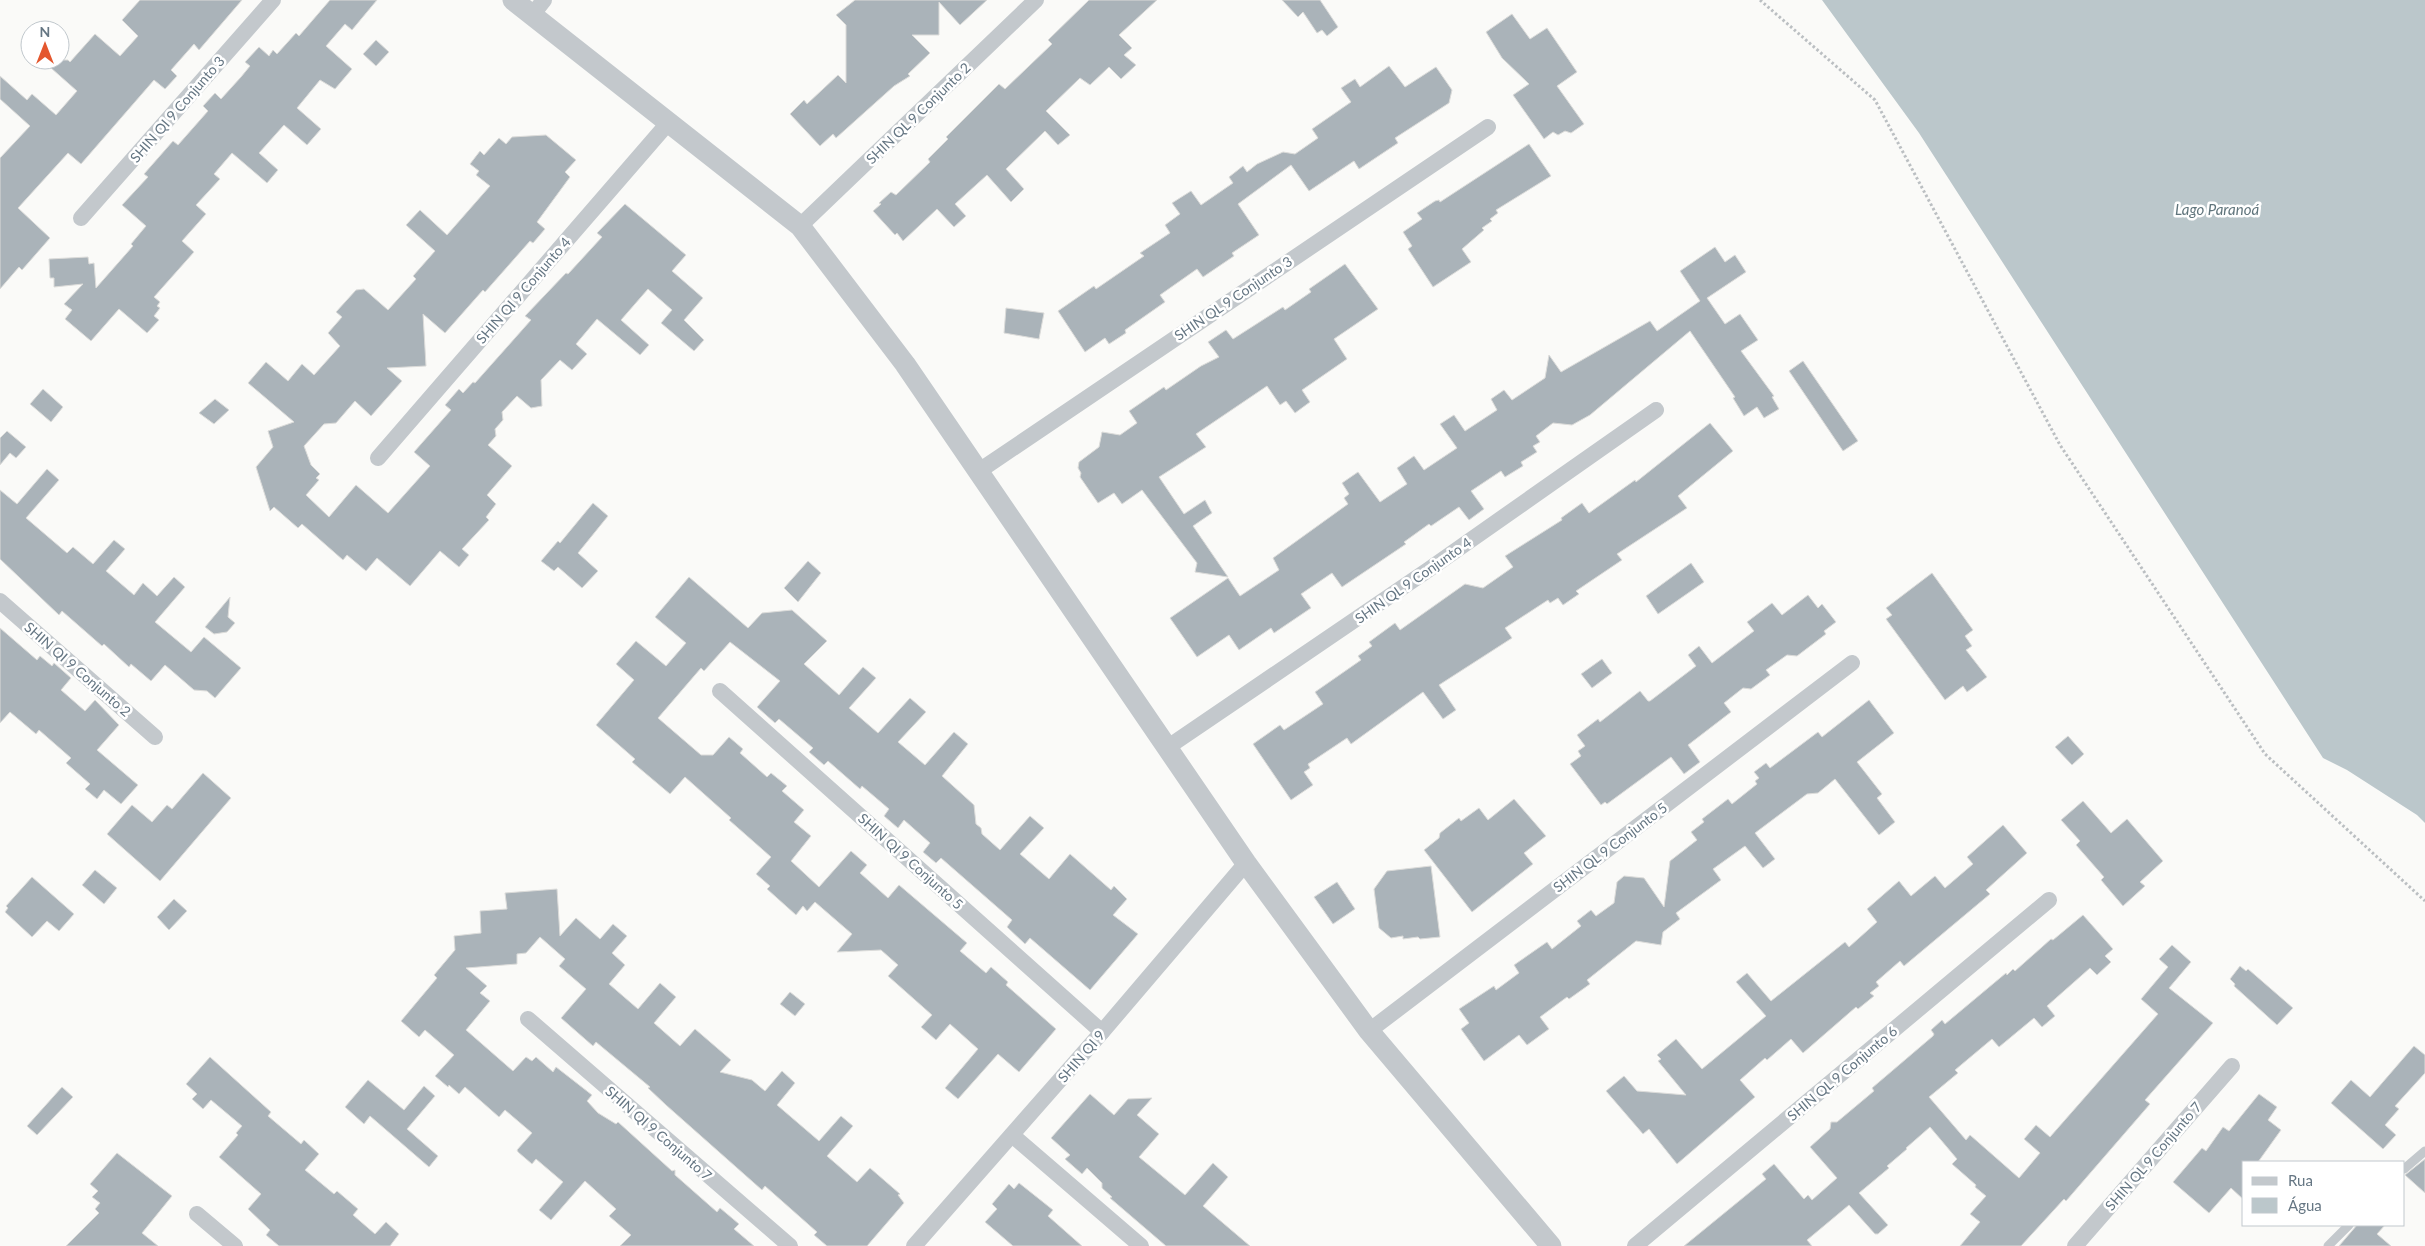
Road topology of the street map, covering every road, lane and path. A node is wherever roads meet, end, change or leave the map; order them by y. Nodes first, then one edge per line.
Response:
1 (273, 0) edge
2 (513, 0) edge
3 (1036, 0) edge
4 (1760, 0) edge
5 (539, 7) edge
6 (668, 122) junction
7 (1488, 127) dead end
8 (82, 218) dead end
9 (800, 226) junction
10 (1656, 410) dead end
11 (378, 458) dead end
12 (980, 471) junction
13 (0, 601) edge
14 (1852, 663) dead end
15 (720, 691) dead end
16 (155, 737) dead end
17 (1168, 747) junction
18 (1246, 863) junction
19 (2049, 900) dead end
20 (2425, 901) edge
21 (528, 1019) dead end
22 (1369, 1031) junction
23 (1102, 1032) junction
24 (2232, 1066) dead end
25 (1012, 1135) junction
26 (2425, 1150) edge
27 (2405, 1168) edge
28 (198, 1214) dead end
29 (2348, 1226) edge
30 (234, 1246) edge
31 (790, 1246) edge
32 (914, 1246) edge
33 (1141, 1246) edge
34 (1551, 1246) edge
35 (1634, 1246) edge
36 (2075, 1246) edge
37 (2328, 1246) edge

1 - 8 street, SHIN QI 9 Conjunto 3
2 - 5 street
3 - 9 street, SHIN QL 9 Conjunto 2
4 - 20 path
5 - 6 street
6 - 9 street
6 - 11 street, SHIN QI 9 Conjunto 4
7 - 12 street, SHIN QL 9 Conjunto 3
9 - 12 street
10 - 17 street, SHIN QL 9 Conjunto 4
12 - 17 street
13 - 16 street, SHIN QI 9 Conjunto 2
14 - 22 street, SHIN QL 9 Conjunto 5
15 - 23 street, SHIN QI 9 Conjunto 5
17 - 18 street
18 - 22 street
18 - 23 street, SHIN QI 9
19 - 35 street, SHIN QL 9 Conjunto 6
21 - 31 street, SHIN QI 9 Conjunto 7
22 - 34 street
23 - 25 street, SHIN QI 9
24 - 36 street, SHIN QL 9 Conjunto 7
25 - 32 street, SHIN QI 9
25 - 33 street
26 - 27 lane
28 - 30 street
29 - 37 lane

